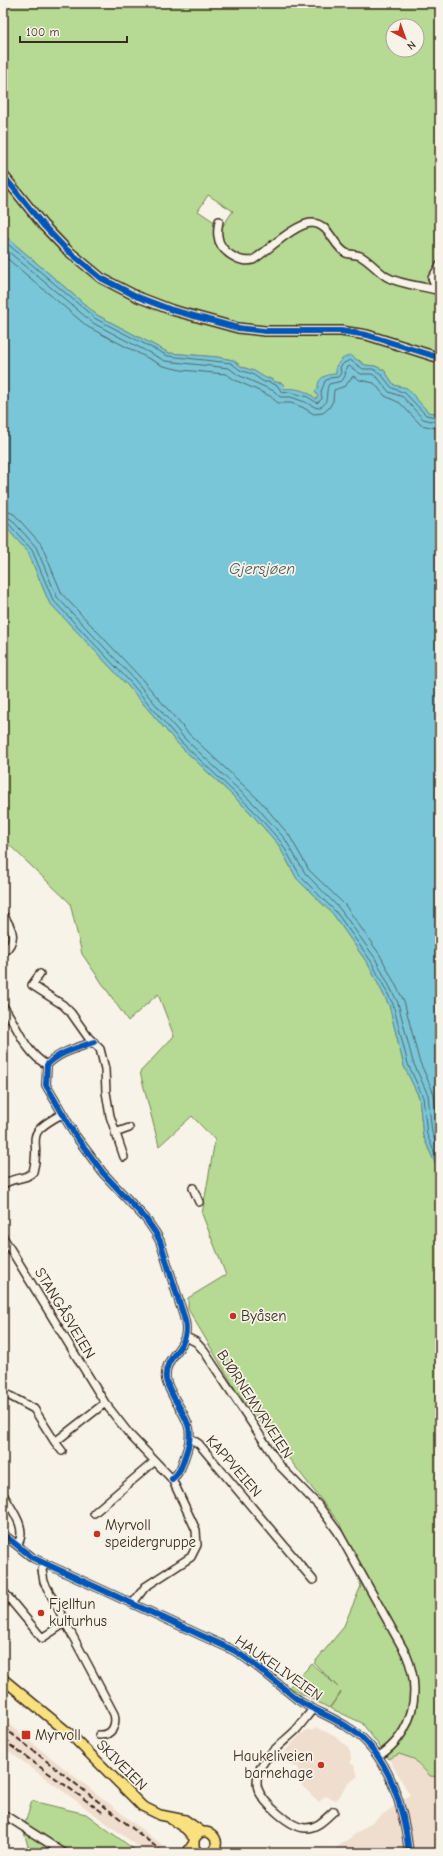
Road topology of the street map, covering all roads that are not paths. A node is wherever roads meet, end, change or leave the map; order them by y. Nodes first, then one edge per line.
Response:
1 (3, 175) edge
2 (219, 221) dead end
3 (440, 265) edge
4 (438, 290) edge
5 (440, 358) edge
6 (3, 915) edge
7 (3, 952) edge
8 (40, 974) dead end
9 (3, 1006) edge
10 (94, 1042) junction
11 (47, 1065) junction
12 (62, 1114) junction
13 (129, 1128) dead end
14 (115, 1133) junction
15 (124, 1157) dead end
16 (3, 1185) edge
17 (193, 1188) dead end
18 (199, 1202) dead end
19 (3, 1237) edge
20 (186, 1337) junction
21 (8, 1395) dead end
22 (105, 1403) junction
23 (190, 1438) junction
24 (55, 1442) junction
25 (62, 1451) dead end
26 (155, 1461) junction
27 (172, 1479) junction
28 (3, 1494) edge
29 (94, 1513) dead end
30 (3, 1534) edge
31 (17, 1545) junction
32 (45, 1563) junction
33 (314, 1580) dead end
34 (3, 1591) edge
35 (133, 1603) junction
36 (65, 1623) junction
37 (3, 1679) edge
38 (313, 1709) junction
39 (99, 1735) dead end
40 (379, 1756) junction
41 (334, 1811) dead end
42 (3, 1814) edge
43 (170, 1818) junction
44 (202, 1832) junction
45 (194, 1841) junction
46 (216, 1851) edge
47 (64, 1853) edge
48 (187, 1853) edge
49 (199, 1853) edge
50 (409, 1853) edge

1 - 5 main road
2 - 4 street
3 - 4 street
6 - 7 street
8 - 10 street
9 - 11 street
10 - 11 street
10 - 14 street
11 - 12 street
12 - 16 street
12 - 20 street
13 - 14 street
14 - 15 street
17 - 18 street
19 - 22 street, STANGÅSVEIEN
20 - 23 street, KAPPVEIEN
20 - 40 street, BJØRNEMYRVEIEN
21 - 24 street
22 - 24 street
22 - 26 street, STANGÅSVEIEN
23 - 27 street
23 - 33 street, KAPPVEIEN
24 - 25 street
26 - 27 street, STANGÅSVEIEN
26 - 29 street
27 - 35 street, STANGÅSVEIEN
28 - 31 street
30 - 31 street, HAUKELIVEIEN
31 - 32 street, HAUKELIVEIEN
32 - 35 street, HAUKELIVEIEN
32 - 36 street
34 - 36 street
35 - 38 street, HAUKELIVEIEN
36 - 39 street
37 - 43 main road, SKIVEIEN
38 - 40 street, HAUKELIVEIEN
38 - 41 street
40 - 50 street, HAUKELIVEIEN
42 - 47 street
43 - 44 main road, SKIVEIEN
43 - 45 main road, SKIVEIEN
44 - 45 main road
44 - 46 main road, SKIVEIEN
45 - 48 main road
45 - 49 main road, SKIVEIEN

